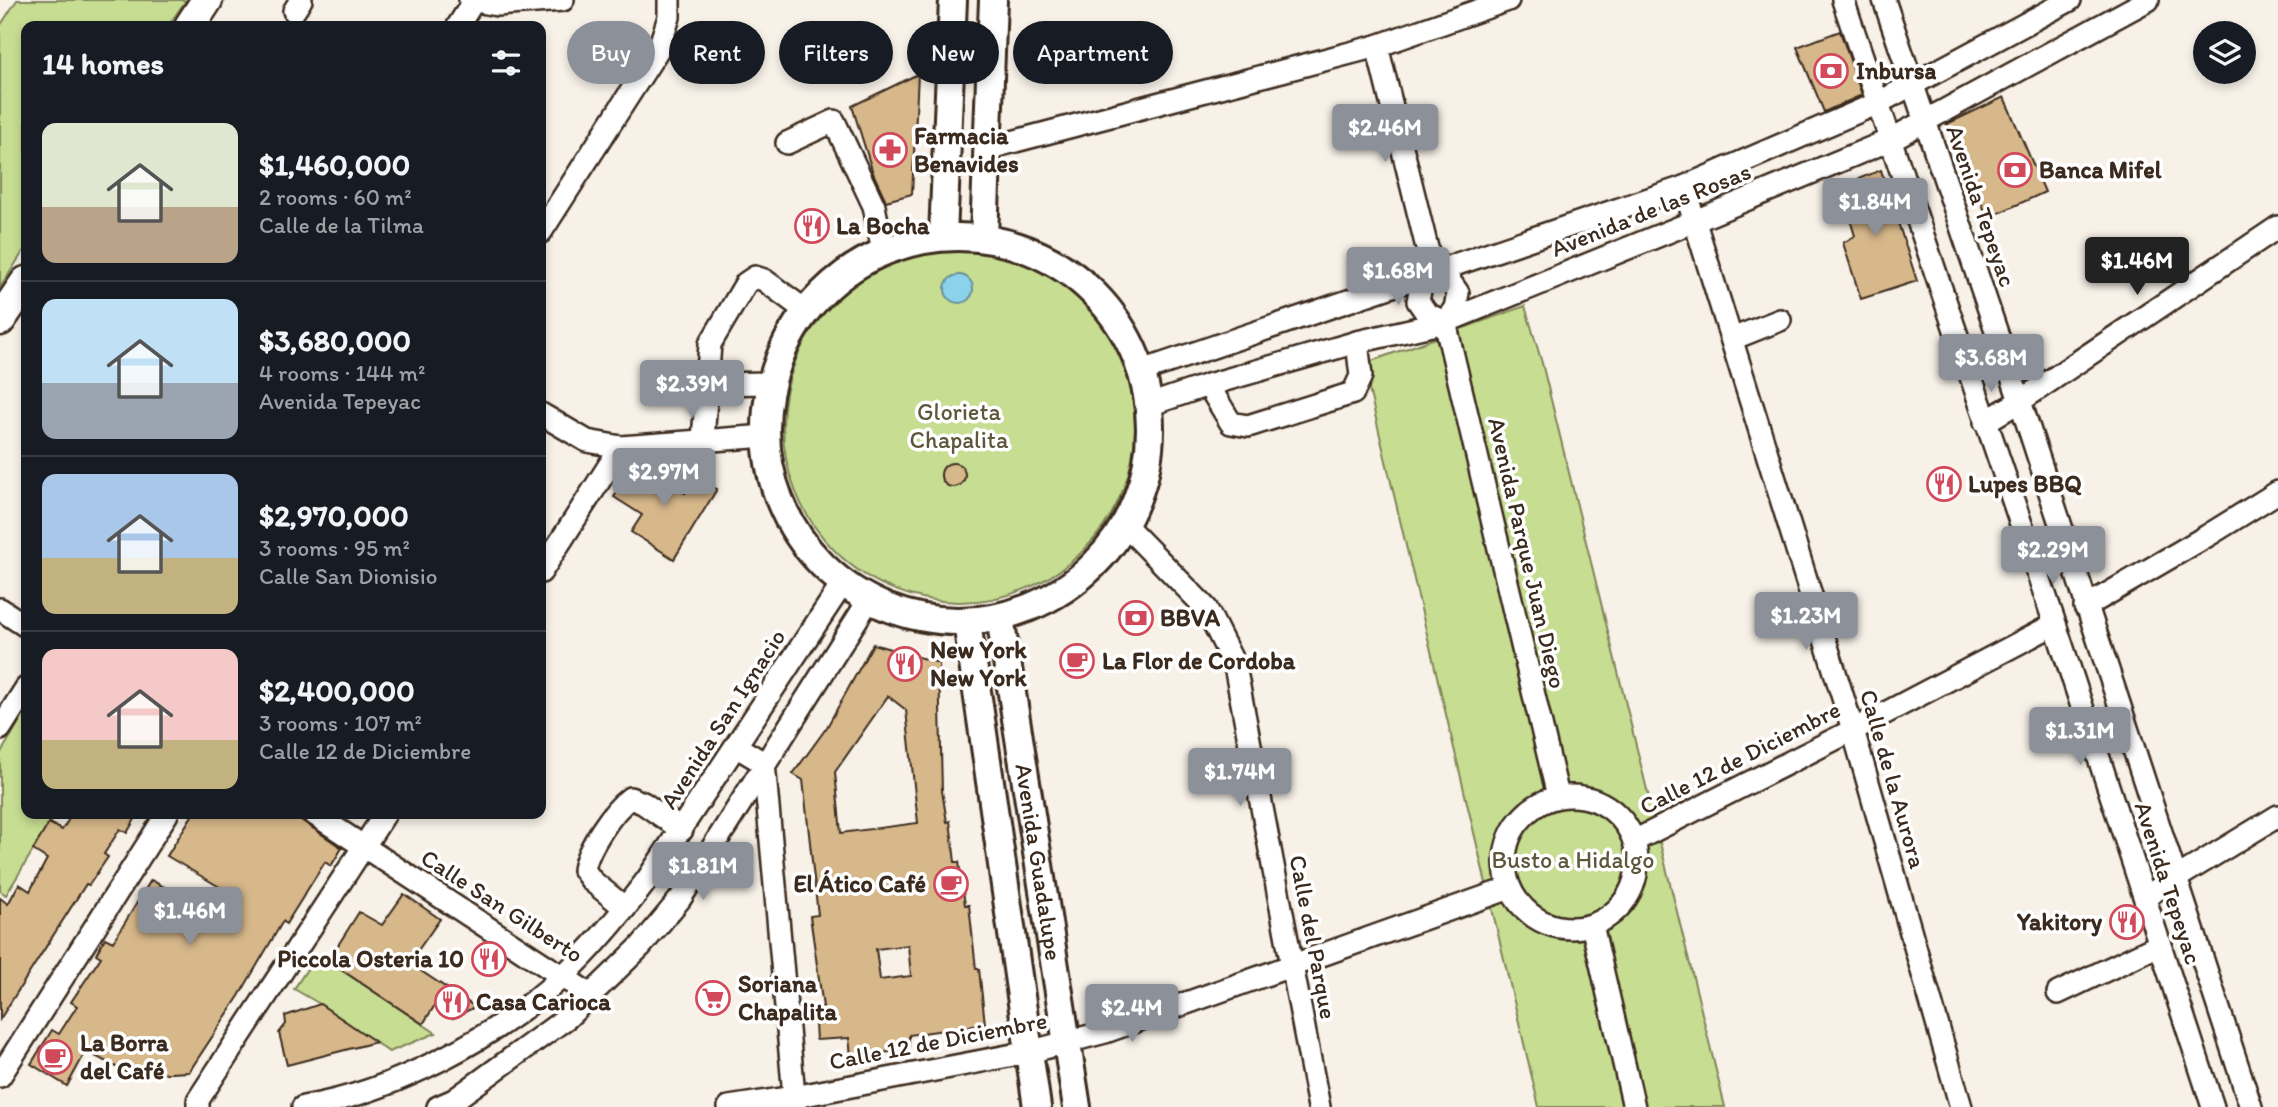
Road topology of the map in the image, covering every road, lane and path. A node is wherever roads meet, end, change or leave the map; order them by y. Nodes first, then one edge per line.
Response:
1 (207, 0) edge
2 (563, 0) edge
3 (669, 0) edge
4 (954, 0) edge
5 (993, 0) edge
6 (1508, 0) edge
7 (1843, 0) edge
8 (1884, 0) edge
9 (2070, 0) edge
10 (2148, 0) edge
11 (471, 1) edge
12 (193, 21) edge
13 (461, 21) edge
14 (1377, 46) junction
15 (1912, 85) junction
16 (1878, 103) junction
17 (1925, 122) junction
18 (1890, 140) junction
19 (787, 143) dead end
20 (989, 148) junction
21 (1684, 187) junction
22 (1695, 221) junction
23 (546, 224) edge
24 (2278, 228) edge
25 (943, 236) junction
26 (984, 237) junction
27 (883, 251) junction
28 (1433, 272) junction
29 (21, 290) edge
30 (806, 311) junction
31 (3, 318) edge
32 (1780, 320) dead end
33 (1445, 322) junction
34 (1732, 339) junction
35 (1357, 342) junction
36 (1142, 371) junction
37 (772, 383) junction
38 (708, 384) junction
39 (1208, 385) junction
40 (2020, 401) junction
41 (1149, 405) junction
42 (546, 417) edge
43 (1985, 422) junction
44 (766, 436) junction
45 (703, 440) junction
46 (621, 447) junction
47 (2278, 492) edge
48 (1125, 525) junction
49 (546, 564) edge
50 (843, 583) junction
51 (869, 600) junction
52 (2085, 607) junction
53 (0, 609) edge
54 (1000, 617) junction
55 (967, 622) junction
56 (21, 623) edge
57 (2055, 624) junction
58 (21, 696) edge
59 (0, 729) edge
60 (1853, 730) junction
61 (737, 747) junction
62 (764, 763) junction
63 (1558, 796) junction
64 (2278, 816) edge
65 (164, 819) edge
66 (322, 819) edge
67 (382, 819) edge
68 (682, 830) junction
69 (1634, 841) junction
70 (364, 847) junction
71 (2177, 879) junction
72 (1510, 888) junction
73 (2145, 897) junction
74 (625, 908) junction
75 (1592, 925) junction
76 (2161, 944) junction
77 (1292, 965) junction
78 (563, 976) junction
79 (2058, 992) dead end
80 (592, 996) junction
81 (1067, 1041) junction
82 (1029, 1052) junction
83 (0, 1076) edge
84 (794, 1102) edge
85 (449, 1105) edge
86 (198, 1107) edge
87 (303, 1107) edge
88 (729, 1107) edge
89 (1037, 1107) edge
90 (1077, 1107) edge
91 (1319, 1107) edge
92 (1634, 1107) edge
93 (1961, 1107) edge
94 (2213, 1107) edge
95 (2251, 1107) edge

1 - 12 highway
2 - 11 street
3 - 23 street
4 - 25 main road
5 - 20 main road
6 - 14 street
7 - 16 street, Avenida Tepeyac
8 - 15 street, Avenida Tepeyac
9 - 15 street, Avenida de las Rosas
10 - 17 street, Avenida de las Rosas
11 - 13 street
14 - 20 street
14 - 28 street
15 - 16 street, Avenida de las Rosas
15 - 17 street, Avenida Tepeyac
16 - 18 street, Avenida Tepeyac
16 - 21 street, Avenida de las Rosas
17 - 18 street, Avenida de las Rosas
17 - 40 street, Avenida Tepeyac
18 - 22 street, Avenida de las Rosas
18 - 43 street, Avenida Tepeyac
19 - 27 street
20 - 26 main road
21 - 22 street, Calle de la Aurora
21 - 28 street, Avenida de las Rosas
22 - 33 street, Avenida de las Rosas
22 - 34 street, Calle de la Aurora
24 - 40 street
25 - 26 main road
25 - 27 main road
26 - 36 main road
27 - 30 main road
28 - 33 street
28 - 33 street
28 - 36 street, Avenida de las Rosas
29 - 31 highway
30 - 37 main road
30 - 38 street
32 - 34 street
33 - 35 street, Avenida de las Rosas
33 - 63 street, Avenida Parque Juan Diego
34 - 60 street, Calle de la Aurora
35 - 39 street, Avenida de las Rosas
35 - 39 street
36 - 41 main road
37 - 38 street
37 - 44 main road
38 - 45 street
39 - 41 street, Avenida de las Rosas
40 - 43 street
40 - 52 street, Avenida Tepeyac
41 - 48 main road
42 - 46 street
43 - 57 street, Avenida Tepeyac
44 - 45 street
44 - 50 main road
45 - 46 street
46 - 49 street
47 - 52 street, Calle 12 de Diciembre
48 - 54 main road
48 - 77 street, Calle del Parque
50 - 51 main road
50 - 61 street, Avenida San Ignacio
51 - 55 main road
51 - 62 street
52 - 57 street, Calle 12 de Diciembre
52 - 71 street, Avenida Tepeyac
53 - 56 street
54 - 55 main road
54 - 81 main road, Avenida Guadalupe
55 - 82 main road, Avenida Guadalupe
57 - 60 street, Calle 12 de Diciembre
57 - 73 street, Avenida Tepeyac
58 - 59 street
60 - 69 street, Calle 12 de Diciembre
60 - 93 street, Calle de la Aurora
61 - 62 street
61 - 68 street, Avenida San Ignacio
62 - 80 street
62 - 84 street
63 - 69 street
63 - 72 street
64 - 71 street
65 - 83 street
66 - 70 street, Calle San Gilberto
67 - 70 street
68 - 74 street, Avenida San Ignacio
68 - 74 street
69 - 75 street
70 - 78 street, Calle San Gilberto
70 - 86 street
71 - 73 street
71 - 95 street, Avenida Tepeyac
72 - 75 street
72 - 77 street, Calle 12 de Diciembre
73 - 76 street, Avenida Tepeyac
74 - 78 street, Avenida San Ignacio
75 - 92 street
76 - 79 street
76 - 94 street, Avenida Tepeyac
77 - 81 street, Calle 12 de Diciembre
77 - 91 street, Calle del Parque
78 - 80 street, Calle San Gilberto
78 - 87 street, Avenida San Ignacio
80 - 85 street
81 - 82 street, Calle 12 de Diciembre
81 - 90 main road, Avenida Guadalupe
82 - 84 street, Calle 12 de Diciembre
82 - 89 main road, Avenida Guadalupe
84 - 88 street, Calle 12 de Diciembre

